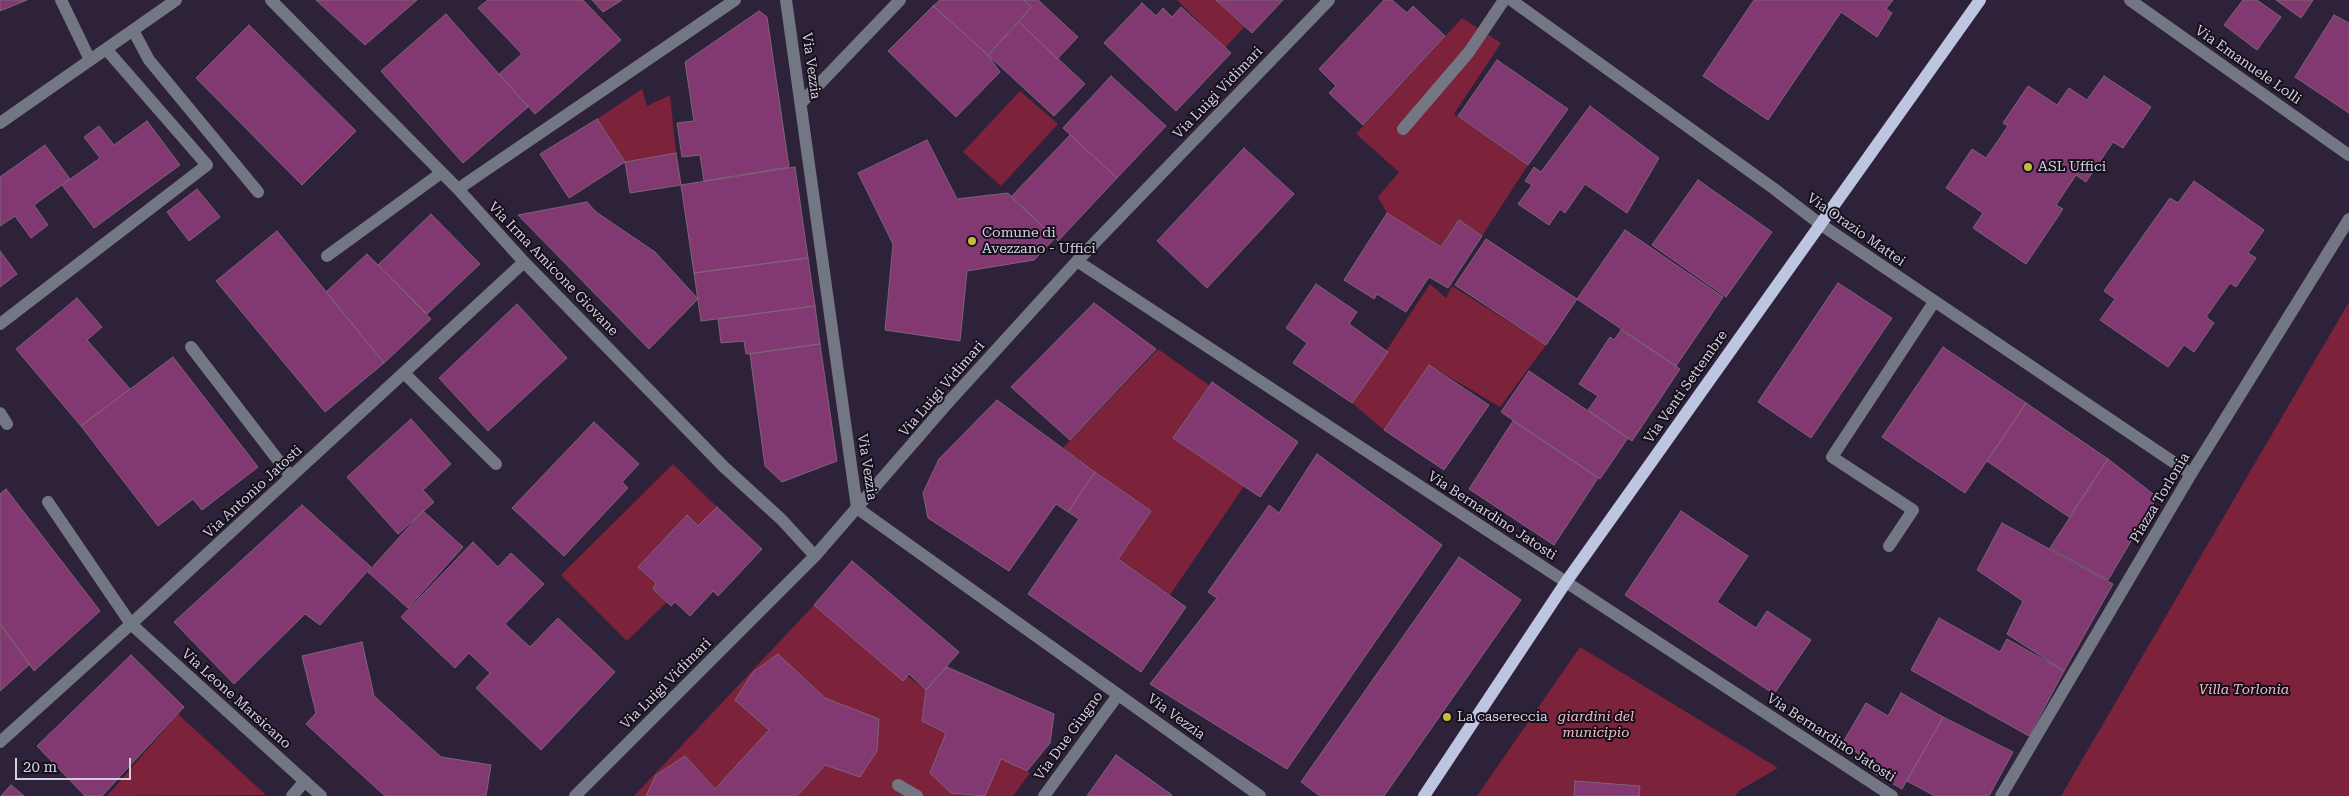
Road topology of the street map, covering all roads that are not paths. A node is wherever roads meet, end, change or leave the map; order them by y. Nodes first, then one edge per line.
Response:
1 (61, 0) edge
2 (176, 0) edge
3 (271, 0) edge
4 (735, 0) edge
5 (786, 0) edge
6 (900, 0) edge
7 (1329, 0) edge
8 (1504, 0) edge
9 (1511, 0) edge
10 (1980, 0) edge
11 (2130, 0) edge
12 (133, 30) junction
13 (106, 49) junction
14 (90, 60) junction
15 (801, 103) junction
16 (0, 122) edge
17 (1403, 129) dead end
18 (2349, 156) edge
19 (441, 173) junction
20 (458, 189) junction
21 (258, 192) dead end
22 (2349, 219) edge
23 (1820, 224) junction
24 (327, 256) dead end
25 (1076, 261) junction
26 (524, 262) junction
27 (1934, 302) junction
28 (0, 324) edge
29 (191, 346) dead end
30 (404, 373) junction
31 (0, 413) edge
32 (7, 424) dead end
33 (496, 464) dead end
34 (2191, 474) junction
35 (291, 477) junction
36 (48, 502) dead end
37 (858, 508) junction
38 (1889, 546) dead end
39 (815, 556) junction
40 (1566, 582) junction
41 (131, 624) junction
42 (1118, 694) junction
43 (0, 742) edge
44 (305, 781) junction
45 (898, 785) dead end
46 (292, 796) edge
47 (321, 796) edge
48 (575, 796) edge
49 (918, 796) edge
50 (1044, 796) edge
51 (1260, 796) edge
52 (1424, 796) edge
53 (1892, 796) edge
54 (2001, 796) edge

1 - 14 street
2 - 12 street
3 - 19 street, Via Irma Amicone Giovane
4 - 20 street
5 - 15 street, Via Vezzia
6 - 15 street
7 - 25 street, Via Luigi Vidimari
8 - 17 street
9 - 23 street, Via Orazio Mattei
10 - 23 main road, Via Venti Settembre
11 - 18 street, Via Emanuele Lolli
12 - 13 street
12 - 21 street
13 - 14 street
13 - 28 street
14 - 16 street
15 - 37 street, Via Vezzia
19 - 20 street, Via Irma Amicone Giovane
19 - 24 street
20 - 26 street, Via Irma Amicone Giovane
22 - 34 street, Piazza Torlonia
23 - 27 street, Via Orazio Mattei
23 - 40 main road, Via Venti Settembre
25 - 37 street, Via Luigi Vidimari
25 - 40 street, Via Bernardino Jatosti
26 - 30 street, Via Antonio Jatosti
26 - 39 street, Via Irma Amicone Giovane
27 - 34 street, Via Orazio Mattei
27 - 38 street
29 - 35 street
30 - 33 street
30 - 35 street, Via Antonio Jatosti
31 - 32 street
34 - 54 street, Piazza Torlonia
35 - 41 street, Via Antonio Jatosti
36 - 41 street, Via Leone Marsicano
37 - 39 street, Via Luigi Vidimari
37 - 42 street, Via Vezzia
39 - 48 street, Via Luigi Vidimari
40 - 52 main road, Via Venti Settembre
40 - 53 street, Via Bernardino Jatosti
41 - 43 street, Via Antonio Jatosti
41 - 44 street, Via Leone Marsicano
42 - 50 street, Via Due Giugno
42 - 51 street, Via Vezzia
44 - 46 street
44 - 47 street, Via Leone Marsicano
45 - 49 street

